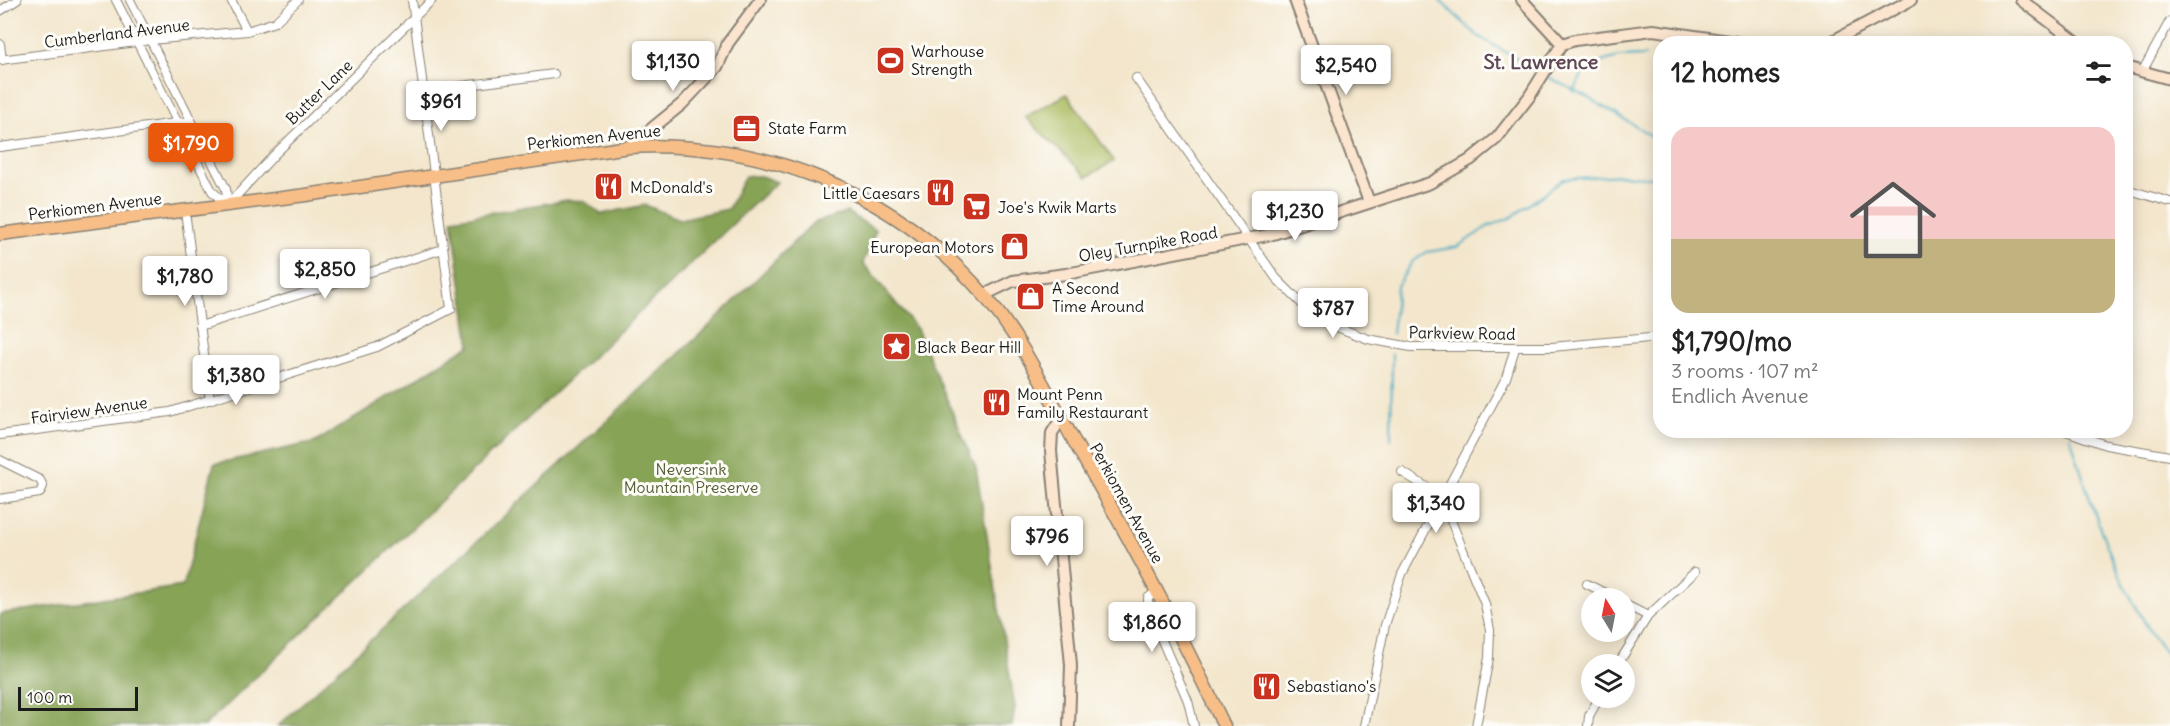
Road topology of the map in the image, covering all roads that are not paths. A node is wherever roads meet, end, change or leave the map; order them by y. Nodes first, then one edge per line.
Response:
1 (16, 0) edge
2 (116, 0) edge
3 (130, 0) edge
4 (231, 0) edge
5 (298, 0) edge
6 (412, 0) edge
7 (432, 0) edge
8 (760, 0) edge
9 (1296, 0) edge
10 (1522, 0) edge
11 (1911, 0) edge
12 (2021, 0) edge
13 (0, 11) edge
14 (414, 18) junction
15 (2170, 21) edge
16 (247, 32) junction
17 (1695, 36) edge
18 (1842, 36) edge
19 (2068, 36) edge
20 (151, 40) junction
21 (138, 42) junction
22 (0, 44) edge
23 (1562, 44) junction
24 (1, 60) edge
25 (2133, 69) edge
26 (2142, 72) junction
27 (554, 74) dead end
28 (1136, 78) dead end
29 (2170, 79) edge
30 (423, 91) junction
31 (191, 121) junction
32 (180, 123) junction
33 (0, 147) edge
34 (629, 147) junction
35 (432, 175) junction
36 (2133, 191) edge
37 (1369, 202) junction
38 (2170, 202) edge
39 (228, 206) junction
40 (185, 211) junction
41 (0, 234) edge
42 (1248, 240) junction
43 (442, 249) junction
44 (984, 295) junction
45 (200, 326) junction
46 (1653, 338) edge
47 (1515, 348) junction
48 (210, 400) junction
49 (1061, 420) junction
50 (0, 435) edge
51 (2084, 438) edge
52 (2170, 456) edge
53 (0, 460) edge
54 (1402, 472) dead end
55 (1441, 496) junction
56 (0, 499) edge
57 (1695, 572) dead end
58 (1587, 584) dead end
59 (1595, 588) edge
60 (1157, 591) junction
61 (1635, 610) edge
62 (1648, 616) junction
63 (1624, 654) edge
64 (1594, 708) edge
65 (1069, 726) edge
66 (1194, 726) edge
67 (1224, 726) edge
68 (1364, 726) edge
69 (1476, 726) edge
70 (1588, 726) edge

1 - 13 street
2 - 21 street
3 - 20 street
4 - 16 street
5 - 16 street, Cumberland Avenue
6 - 14 street
7 - 14 street, Butter Lane
8 - 34 street
9 - 37 street
10 - 23 street
11 - 18 street
12 - 19 street
14 - 30 street
14 - 39 street, Butter Lane
15 - 26 street
16 - 20 street, Cumberland Avenue
17 - 23 street
20 - 21 street, Cumberland Avenue
20 - 31 street
21 - 24 street, Cumberland Avenue
21 - 32 street
22 - 24 street
23 - 37 street, Oley Turnpike Road
25 - 26 street
26 - 29 street
27 - 30 street
28 - 42 street, Parkview Road
30 - 35 street
31 - 32 street
31 - 39 street
32 - 33 street
32 - 39 street
34 - 35 main road, Perkiomen Avenue
34 - 44 main road, Perkiomen Avenue
35 - 39 main road, Perkiomen Avenue
35 - 43 street
36 - 38 street
37 - 42 street, Oley Turnpike Road
39 - 40 main road, Perkiomen Avenue
40 - 41 main road, Perkiomen Avenue
40 - 45 street
42 - 44 street, Oley Turnpike Road
42 - 47 street, Parkview Road
43 - 45 street
43 - 48 street, Fairview Avenue
44 - 49 main road, Perkiomen Avenue
45 - 48 street
46 - 47 street, Parkview Road
47 - 55 street
48 - 50 street, Fairview Avenue
49 - 60 main road, Perkiomen Avenue
49 - 65 street
51 - 52 street
53 - 56 street
54 - 55 street
55 - 68 street
55 - 69 street
57 - 62 street
58 - 59 street
60 - 66 street
60 - 67 main road, Perkiomen Avenue
61 - 62 street
62 - 63 street
64 - 70 street

